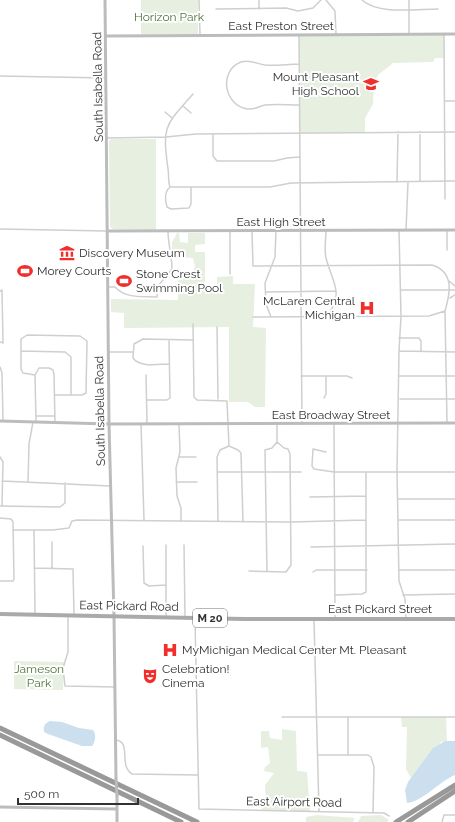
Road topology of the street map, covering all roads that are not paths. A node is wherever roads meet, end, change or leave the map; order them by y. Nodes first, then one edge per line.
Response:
1 (106, 0) edge
2 (199, 0) edge
3 (259, 0) edge
4 (321, 0) edge
5 (326, 0) edge
6 (362, 0) edge
7 (409, 0) edge
8 (216, 9) dead end
9 (259, 9) junction
10 (409, 9) junction
11 (438, 9) dead end
12 (409, 34) junction
13 (444, 34) junction
14 (455, 34) edge
15 (299, 35) junction
16 (336, 35) junction
17 (106, 36) junction
18 (200, 36) junction
19 (299, 64) junction
20 (0, 76) edge
21 (106, 78) junction
22 (193, 94) dead end
23 (444, 101) junction
24 (455, 101) edge
25 (299, 105) junction
26 (183, 106) junction
27 (164, 112) dead end
28 (191, 113) dead end
29 (172, 118) junction
30 (398, 132) junction
31 (420, 132) junction
32 (444, 132) junction
33 (455, 132) edge
34 (299, 133) junction
35 (213, 134) junction
36 (166, 137) junction
37 (107, 138) junction
38 (299, 157) junction
39 (420, 181) junction
40 (445, 181) junction
41 (455, 181) edge
42 (397, 182) junction
43 (408, 182) junction
44 (299, 183) junction
45 (170, 187) junction
46 (191, 187) junction
47 (445, 199) dead end
48 (0, 229) edge
49 (276, 230) junction
50 (326, 230) junction
51 (399, 230) junction
52 (406, 230) junction
53 (447, 230) junction
54 (455, 230) edge
55 (108, 231) junction
56 (168, 231) junction
57 (230, 231) junction
58 (252, 231) junction
59 (299, 231) junction
60 (447, 250) dead end
61 (272, 266) junction
62 (300, 266) junction
63 (329, 266) junction
64 (400, 266) junction
65 (230, 274) dead end
66 (449, 281) junction
67 (455, 286) edge
68 (108, 287) junction
69 (401, 290) junction
70 (450, 290) junction
71 (455, 290) edge
72 (1, 291) edge
73 (300, 291) junction
74 (336, 291) junction
75 (266, 292) junction
76 (455, 295) edge
77 (450, 299) junction
78 (445, 311) junction
79 (327, 316) junction
80 (401, 316) junction
81 (253, 317) dead end
82 (271, 317) junction
83 (300, 317) junction
84 (193, 324) dead end
85 (217, 327) dead end
86 (399, 338) junction
87 (169, 340) junction
88 (193, 340) junction
89 (0, 342) edge
90 (21, 351) junction
91 (399, 351) junction
92 (421, 351) junction
93 (109, 352) junction
94 (133, 352) junction
95 (446, 352) junction
96 (455, 352) edge
97 (169, 364) junction
98 (0, 368) edge
99 (35, 375) junction
100 (146, 375) dead end
101 (301, 376) junction
102 (326, 376) junction
103 (399, 376) junction
104 (446, 376) junction
105 (455, 376) edge
106 (352, 378) dead end
107 (1, 388) edge
108 (71, 394) junction
109 (54, 395) junction
110 (324, 398) dead end
111 (400, 399) junction
112 (446, 399) junction
113 (455, 399) edge
114 (147, 400) junction
115 (218, 400) junction
116 (36, 416) junction
117 (55, 416) junction
118 (1, 421) edge
119 (34, 422) junction
120 (55, 422) junction
121 (109, 424) junction
122 (141, 424) junction
123 (147, 424) junction
124 (179, 424) junction
125 (228, 424) junction
126 (277, 424) junction
127 (302, 424) junction
128 (334, 424) junction
129 (399, 424) junction
130 (447, 424) junction
131 (455, 424) edge
132 (277, 442) junction
133 (229, 446) junction
134 (326, 452) dead end
135 (1, 457) edge
136 (178, 457) junction
137 (196, 457) dead end
138 (218, 472) junction
139 (242, 472) junction
140 (266, 472) junction
141 (290, 472) junction
142 (301, 472) dead end
143 (334, 472) junction
144 (366, 472) junction
145 (398, 472) junction
146 (455, 472) edge
147 (2, 481) junction
148 (28, 482) junction
149 (176, 482) junction
150 (196, 482) dead end
151 (65, 483) junction
152 (110, 486) junction
153 (366, 496) junction
154 (310, 497) dead end
155 (335, 497) junction
156 (398, 499) junction
157 (455, 499) edge
158 (1, 506) edge
159 (0, 518) edge
160 (111, 520) junction
161 (144, 520) junction
162 (181, 520) junction
163 (366, 520) junction
164 (398, 520) junction
165 (455, 520) edge
166 (218, 521) junction
167 (335, 521) junction
168 (243, 522) junction
169 (266, 522) junction
170 (291, 522) junction
171 (13, 530) junction
172 (34, 530) junction
173 (52, 542) dead end
174 (455, 544) edge
175 (166, 545) dead end
176 (184, 545) dead end
177 (336, 545) junction
178 (366, 545) junction
179 (398, 545) junction
180 (143, 546) dead end
181 (311, 546) dead end
182 (34, 568) junction
183 (52, 568) junction
184 (367, 570) junction
185 (399, 570) junction
186 (455, 570) edge
187 (249, 571) dead end
188 (336, 571) junction
189 (267, 572) junction
190 (313, 572) dead end
191 (0, 581) edge
192 (166, 585) junction
193 (403, 594) junction
194 (455, 594) edge
195 (336, 595) junction
196 (0, 614) edge
197 (35, 614) junction
198 (68, 615) junction
199 (74, 615) junction
200 (114, 616) junction
201 (166, 618) junction
202 (185, 618) junction
203 (195, 618) junction
204 (406, 619) junction
205 (455, 619) edge
206 (305, 620) joint
207 (314, 620) junction
208 (335, 620) junction
209 (115, 688) junction
210 (282, 717) dead end
211 (316, 717) junction
212 (348, 717) junction
213 (455, 717) edge
214 (0, 728) edge
215 (0, 735) edge
216 (116, 740) junction
217 (318, 755) junction
218 (348, 755) junction
219 (197, 775) junction
220 (455, 785) edge
221 (455, 791) edge
222 (0, 807) edge
223 (117, 809) junction
224 (319, 811) junction
225 (373, 812) junction
226 (455, 815) edge
227 (389, 816) dead end
228 (117, 822) edge
229 (181, 822) edge
230 (197, 822) edge
231 (396, 822) edge
232 (408, 822) edge
233 (442, 822) edge

1 - 17 street, South Isabella Road
2 - 18 street
3 - 9 street
4 - 9 street
5 - 16 street
6 - 10 street
7 - 10 street
8 - 9 street
10 - 11 street
10 - 12 street
12 - 13 street, East Preston Street
12 - 16 street, East Preston Street
13 - 14 street, East Preston Street
13 - 23 street
15 - 16 street, East Preston Street
15 - 18 street, East Preston Street
15 - 19 street
17 - 18 street, East Preston Street
17 - 21 street, South Isabella Road
19 - 25 street
19 - 25 street
20 - 21 street
21 - 37 street, South Isabella Road
22 - 26 street
23 - 24 street
23 - 32 street
25 - 34 street
26 - 28 street
26 - 29 street
27 - 29 street
29 - 36 street
30 - 31 street
30 - 34 street
30 - 42 street
31 - 32 street
31 - 39 street
32 - 33 street
32 - 40 street
34 - 35 street
34 - 38 street
35 - 36 street
35 - 38 street
36 - 37 street
36 - 45 street
37 - 55 street, South Isabella Road
38 - 44 street
39 - 40 street
39 - 43 street
40 - 41 street
40 - 47 street
42 - 43 street
42 - 44 street
43 - 52 street
44 - 46 street
44 - 59 street
45 - 46 street
45 - 46 street
48 - 55 street
49 - 58 street, East High Street
49 - 59 street, East High Street
49 - 61 street
50 - 51 street, East High Street
50 - 59 street, East High Street
50 - 63 street
51 - 52 street, East High Street
51 - 64 street
52 - 53 street, East High Street
53 - 54 street, East High Street
53 - 60 street
55 - 56 street, East High Street
55 - 68 street, South Isabella Road
56 - 57 street, East High Street
56 - 68 street
57 - 58 street, East High Street
57 - 65 street
58 - 61 street
59 - 62 street
61 - 62 street
61 - 75 street
62 - 63 street
62 - 73 street
63 - 64 street
63 - 74 street
64 - 66 street
64 - 69 street
66 - 67 street
66 - 70 street
68 - 93 street, South Isabella Road
69 - 70 street
69 - 80 street
70 - 71 street
70 - 77 street
72 - 89 street
73 - 74 street
73 - 75 street
73 - 83 street
74 - 79 street
75 - 82 street
76 - 77 street
77 - 78 street
78 - 80 street
78 - 95 street
79 - 80 street
79 - 83 street
80 - 86 street
81 - 82 street
82 - 83 street
83 - 101 street
84 - 88 street
85 - 115 street
86 - 91 street
86 - 92 street
87 - 88 street
87 - 94 street
87 - 97 street
88 - 115 street
90 - 99 street
90 - 108 street
90 - 108 street
91 - 92 street
91 - 103 street
92 - 95 street
93 - 94 street
93 - 121 street, South Isabella Road
94 - 97 street
95 - 96 street
95 - 104 street
97 - 114 street
98 - 107 street
99 - 109 street
99 - 116 street
100 - 114 street
101 - 102 street
101 - 127 street
102 - 106 street
102 - 110 street
103 - 104 street
103 - 111 street
104 - 105 street
104 - 112 street
107 - 118 street
108 - 109 street
109 - 117 street
111 - 112 street
111 - 129 street
112 - 113 street
112 - 130 street
114 - 123 street
115 - 125 street
116 - 117 street
116 - 119 street
117 - 120 street
118 - 119 street, East Broadway Street
119 - 120 street, East Broadway Street
119 - 148 street
120 - 121 street, East Broadway Street
121 - 122 street, East Broadway Street
121 - 152 street, South Isabella Road
122 - 123 street, East Broadway Street
122 - 161 street
123 - 124 street, East Broadway Street
124 - 125 street, East Broadway Street
124 - 136 street
125 - 126 street, East Broadway Street
125 - 133 street
126 - 127 street, East Broadway Street
126 - 132 street
127 - 128 street, East Broadway Street
128 - 129 street, East Broadway Street
128 - 143 street
129 - 130 street, East Broadway Street
129 - 145 street
130 - 131 street, East Broadway Street
132 - 140 street
132 - 141 street
133 - 138 street
133 - 139 street
134 - 143 street
135 - 147 street
136 - 137 street
136 - 149 street
138 - 139 street
138 - 166 street
139 - 140 street
139 - 168 street
140 - 141 street
140 - 169 street
141 - 142 street
141 - 170 street
143 - 144 street
143 - 155 street
144 - 145 street
144 - 153 street
145 - 146 street
145 - 156 street
147 - 148 street
147 - 158 street
148 - 151 street
149 - 150 street
149 - 162 street
151 - 152 street
151 - 158 street
152 - 160 street, South Isabella Road
153 - 155 street
153 - 163 street
154 - 155 street
155 - 167 street
156 - 157 street
156 - 164 street
159 - 171 street
160 - 161 street
160 - 172 street
160 - 200 street, South Isabella Road
161 - 162 street
162 - 166 street
163 - 167 street
163 - 178 street
164 - 165 street
164 - 179 street
166 - 168 street
167 - 170 street
167 - 177 street
168 - 169 street
169 - 170 street
169 - 189 street
170 - 189 street
171 - 172 street
171 - 191 street
172 - 182 street
173 - 183 street
174 - 179 street
175 - 192 street
176 - 202 street
177 - 178 street
177 - 181 street
177 - 188 street
178 - 179 street
178 - 184 street
179 - 185 street
180 - 192 street
182 - 183 street
182 - 197 street
183 - 199 street
184 - 188 street
184 - 195 street
185 - 186 street
185 - 193 street
187 - 189 street
188 - 190 street
188 - 195 street
192 - 201 street
193 - 194 street
193 - 204 street
195 - 208 street
196 - 197 main road, East Pickard Road / M 20
197 - 198 main road, East Pickard Road / M 20
198 - 199 main road, East Pickard Road / M 20
198 - 209 street
199 - 200 main road, East Pickard Road / M 20
200 - 201 main road, East Pickard Road / M 20
200 - 209 street, South Isabella Road
201 - 202 main road, East Pickard Road / M 20
202 - 203 main road, East Pickard Road / M 20
203 - 206 main road, East Pickard Road / M 20
203 - 219 street
204 - 205 main road, East Pickard Street / M 20
204 - 208 main road, East Pickard Street / M 20
206 - 207 main road, East Pickard Street / M 20
207 - 208 main road, East Pickard Street / M 20
207 - 211 street
209 - 216 street, South Isabella Road
210 - 211 street
211 - 212 street
211 - 217 street
212 - 213 street
212 - 218 street
214 - 230 highway
215 - 229 highway
216 - 219 street
216 - 223 street, South Isabella Road, bridge
217 - 218 street
217 - 224 street
218 - 225 street
219 - 224 street, East Airport Road
220 - 231 highway
221 - 232 highway
222 - 223 street
223 - 228 street, South Isabella Road
224 - 225 street, East Airport Road
225 - 227 street, East Airport Road
226 - 233 street

